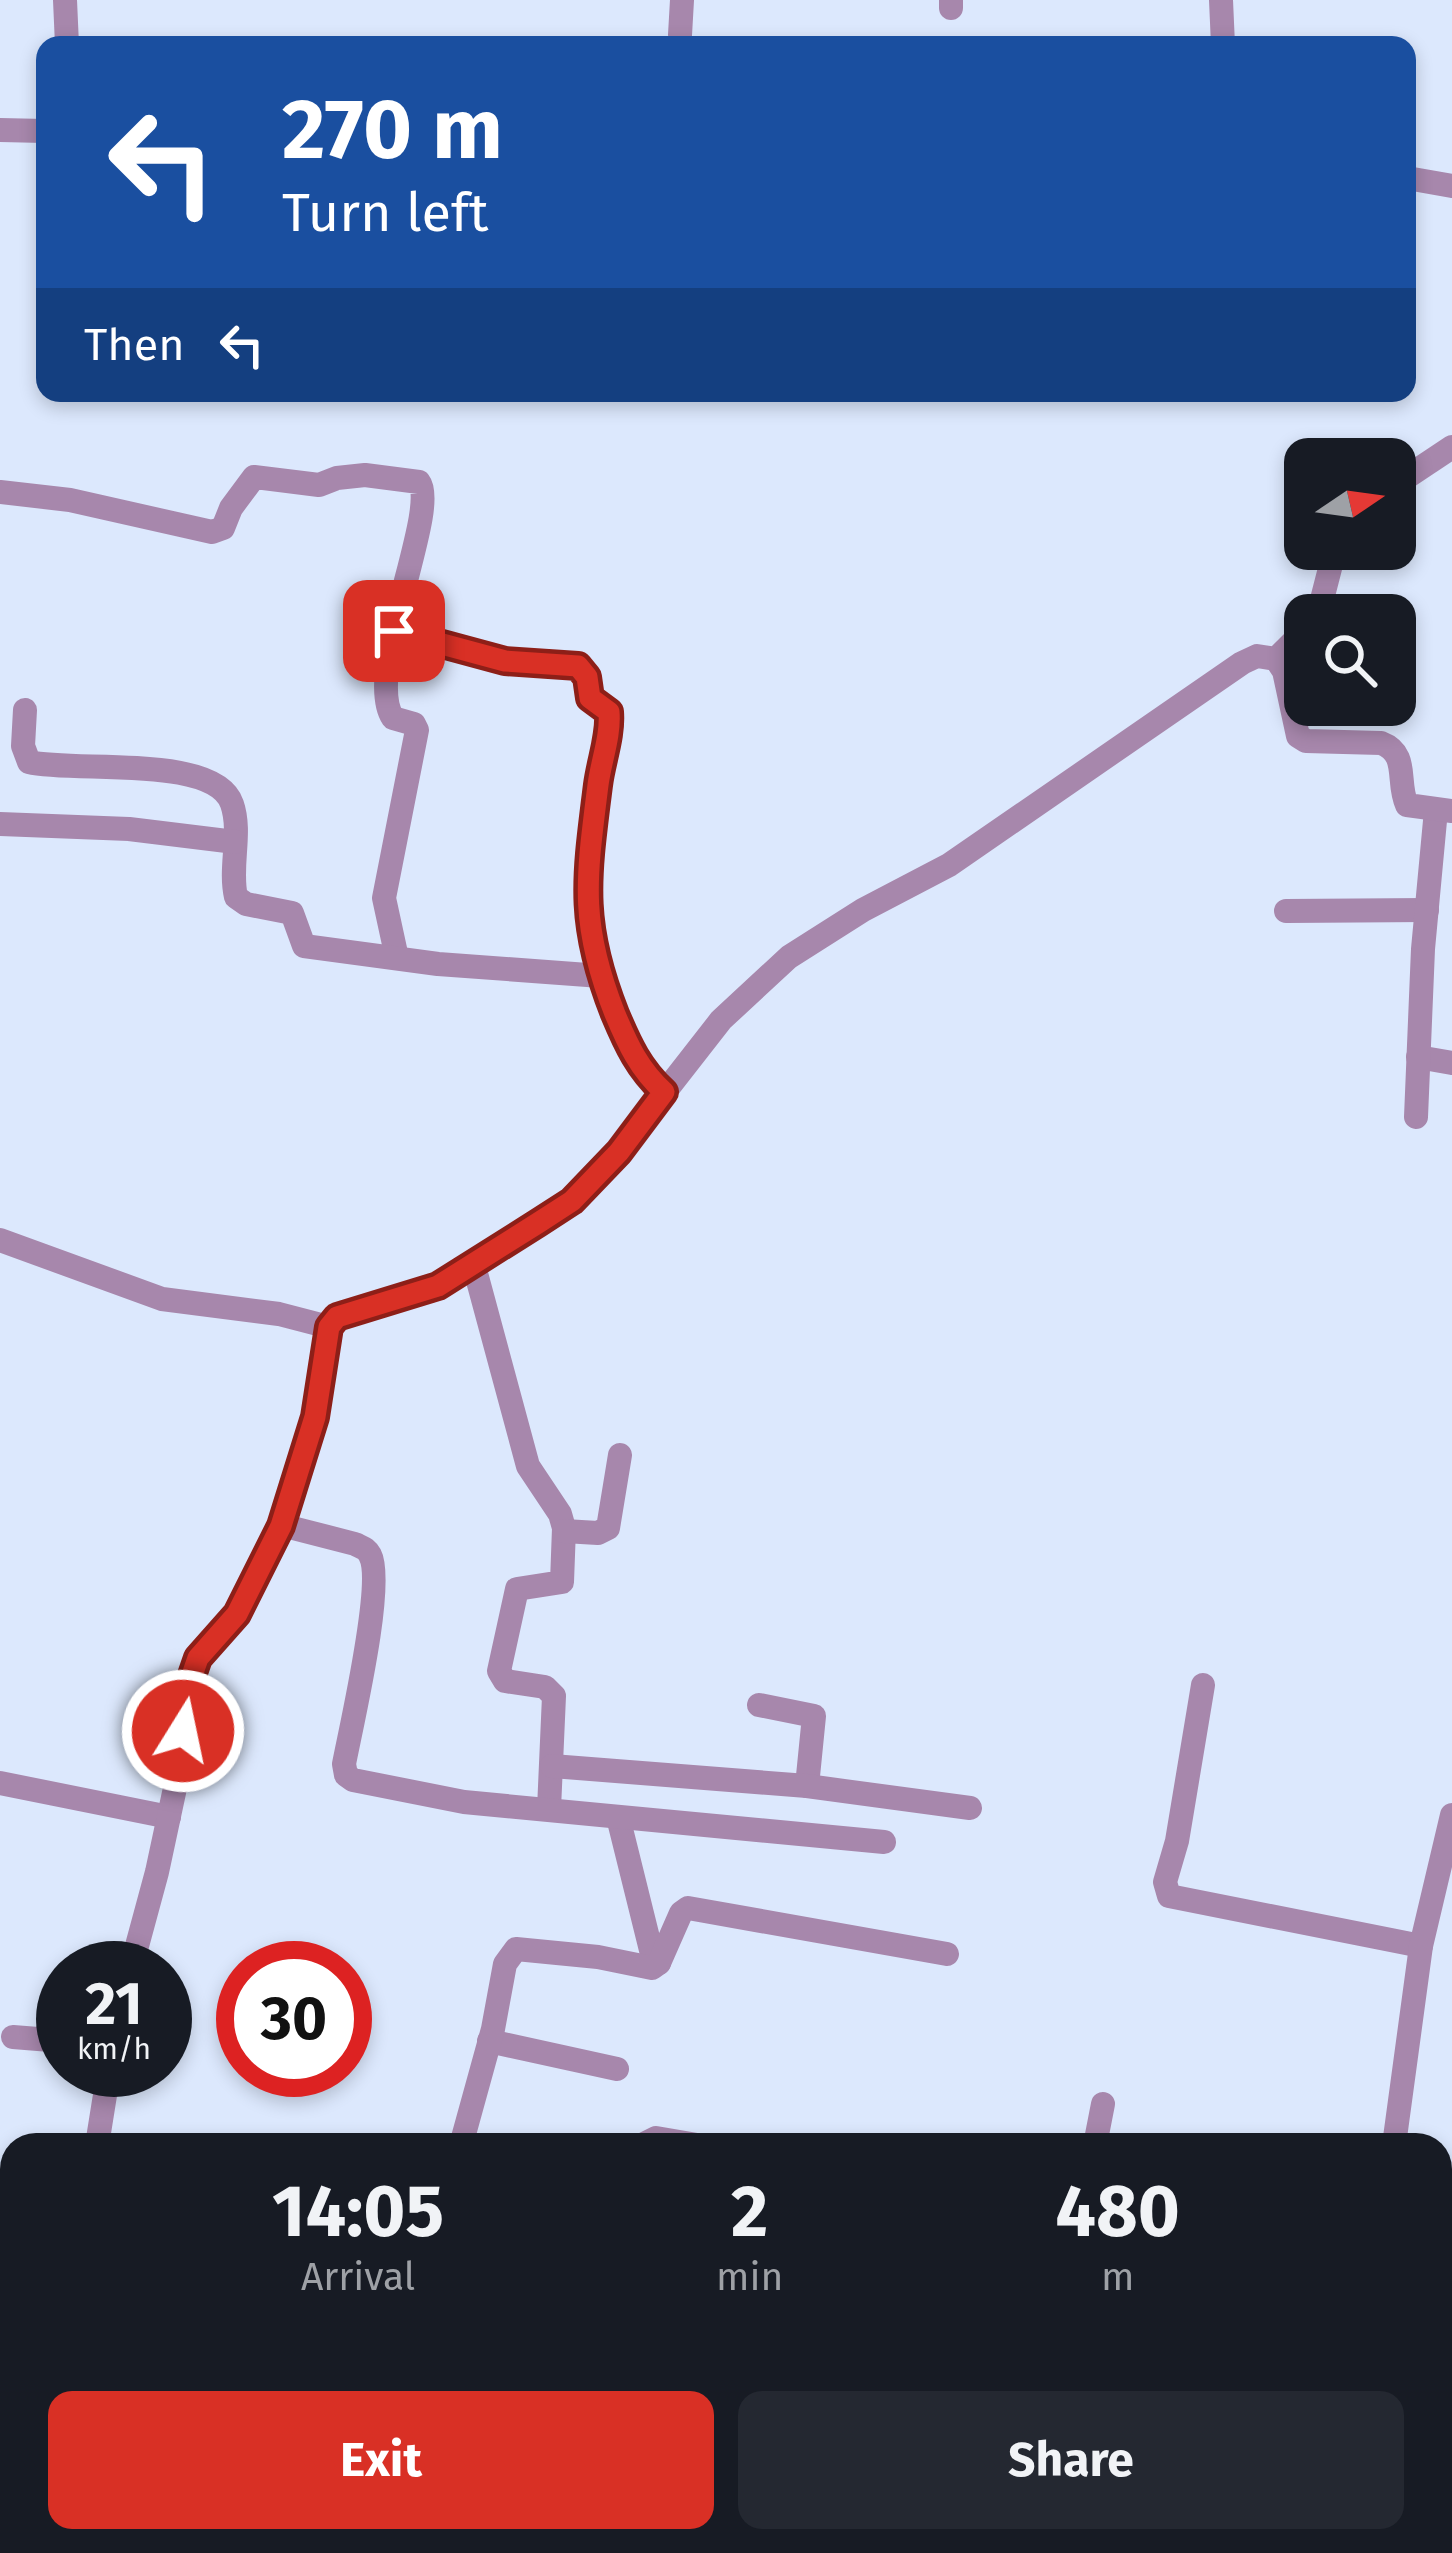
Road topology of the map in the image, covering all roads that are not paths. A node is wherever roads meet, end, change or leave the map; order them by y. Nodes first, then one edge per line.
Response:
1 (65, 0) edge
2 (682, 0) edge
3 (1221, 0) edge
4 (680, 35) dead end
5 (67, 36) edge
6 (1223, 36) edge
7 (0, 130) edge
8 (36, 131) edge
9 (1416, 180) edge
10 (1452, 186) edge
11 (1452, 447) edge
12 (1416, 470) edge
13 (0, 492) edge
14 (394, 631) junction
15 (1284, 651) edge
16 (1276, 659) junction
17 (25, 710) dead end
18 (1444, 810) edge
19 (0, 824) edge
20 (236, 842) junction
21 (1427, 910) junction
22 (1286, 911) dead end
23 (398, 958) junction
24 (601, 976) junction
25 (1418, 1057) junction
26 (1452, 1063) edge
27 (664, 1092) junction
28 (1416, 1117) dead end
29 (0, 1240) edge
30 (474, 1265) junction
31 (329, 1327) junction
32 (620, 1455) dead end
33 (281, 1526) junction
34 (564, 1531) junction
35 (1203, 1685) dead end
36 (759, 1705) dead end
37 (552, 1766) junction
38 (0, 1783) edge
39 (807, 1786) junction
40 (970, 1808) dead end
41 (549, 1809) junction
42 (618, 1816) junction
43 (1452, 1816) edge
44 (169, 1817) junction
45 (884, 1842) dead end
46 (138, 1941) edge
47 (1421, 1946) junction
48 (947, 1954) dead end
49 (658, 1963) junction
50 (13, 2036) dead end
51 (36, 2038) edge
52 (489, 2042) junction
53 (616, 2069) dead end
54 (105, 2097) edge
55 (1103, 2104) dead end
56 (99, 2133) edge
57 (470, 2133) edge
58 (1097, 2133) edge
59 (1396, 2133) edge

1 - 5 street
2 - 4 street
3 - 6 street
7 - 8 street
9 - 10 street
11 - 12 street
13 - 14 street
14 - 23 street
14 - 24 street
15 - 16 street
16 - 18 street
16 - 27 street
17 - 20 street
18 - 21 street
19 - 20 street
20 - 23 street
21 - 22 street
21 - 25 street
23 - 24 street
24 - 27 street
25 - 26 street
25 - 28 street
27 - 30 street
29 - 31 street
30 - 31 street
30 - 34 street
31 - 33 street
32 - 34 street
33 - 41 street
33 - 44 street
34 - 37 street
35 - 47 street
36 - 39 street
37 - 39 street
37 - 41 street
38 - 44 street
39 - 40 street
41 - 42 street
42 - 45 street
42 - 49 street
43 - 47 street
44 - 46 street
47 - 59 street
48 - 49 street
49 - 52 street
50 - 51 street
52 - 53 street
52 - 57 street
54 - 56 street
55 - 58 street

